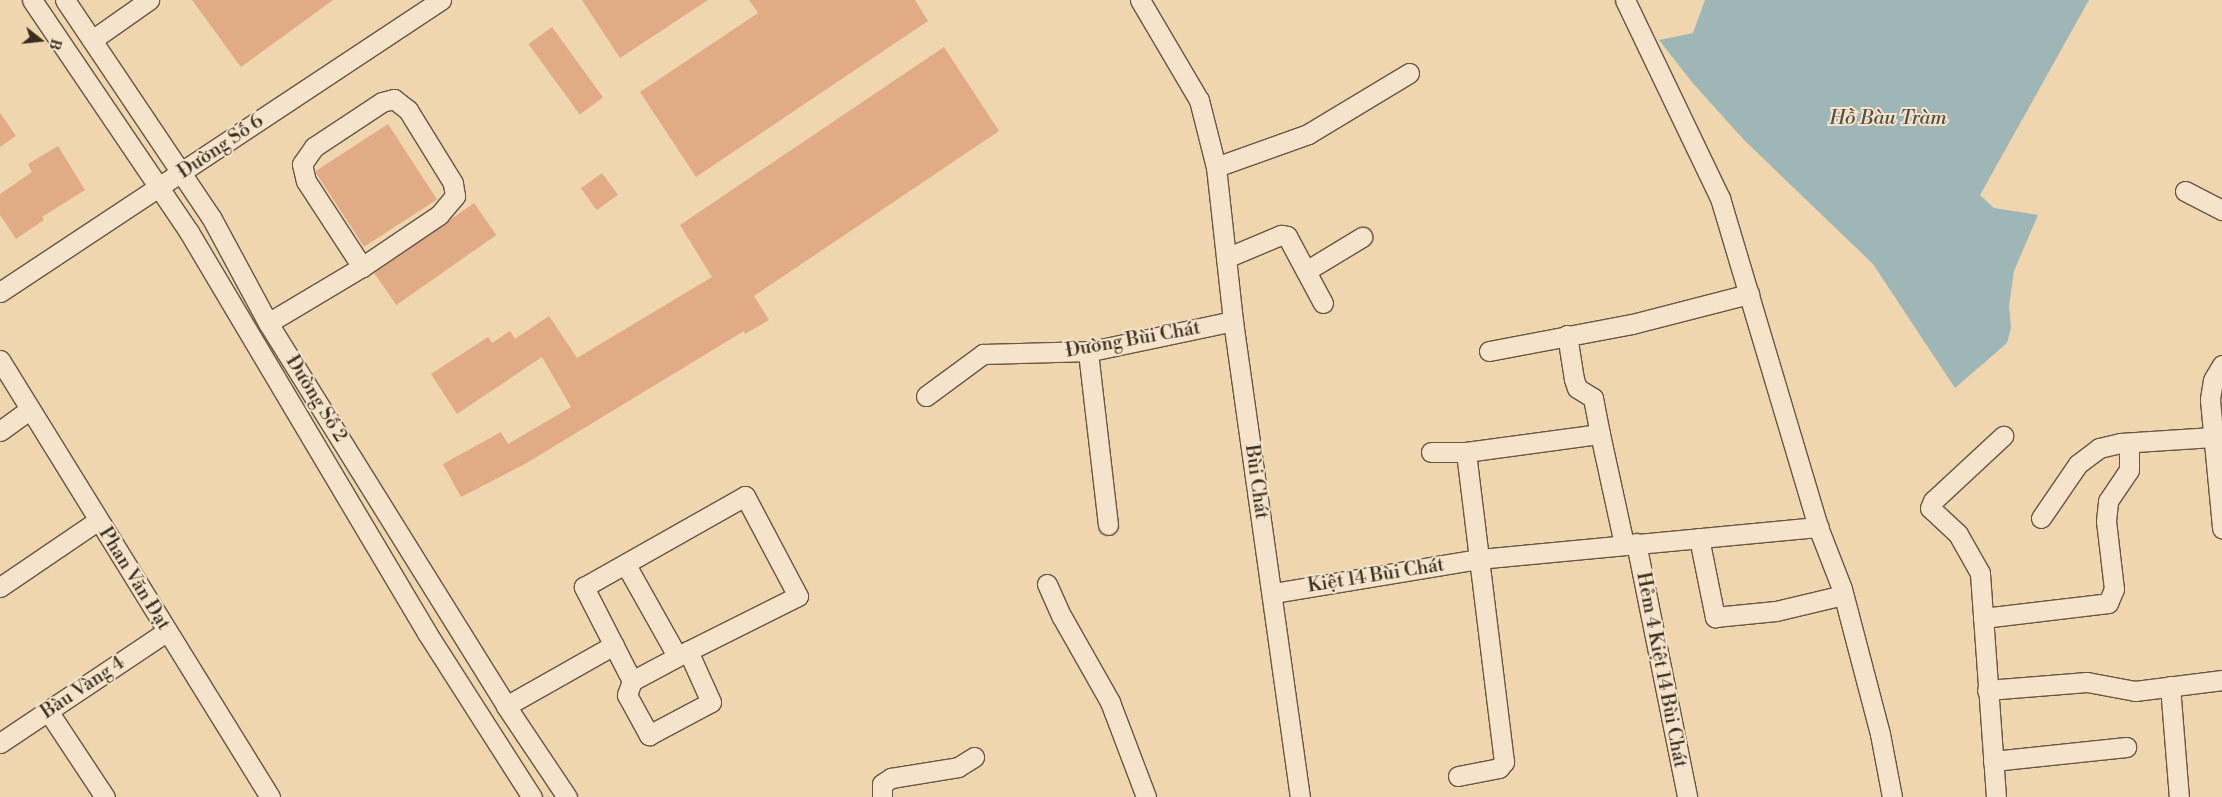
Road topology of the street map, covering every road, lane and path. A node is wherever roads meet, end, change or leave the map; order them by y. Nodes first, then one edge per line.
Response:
1 (32, 0) edge
2 (65, 0) edge
3 (150, 0) edge
4 (442, 0) edge
5 (1140, 0) edge
6 (1625, 0) edge
7 (92, 40) junction
8 (1409, 73) dead end
9 (1216, 167) junction
10 (182, 173) junction
11 (159, 187) junction
12 (2185, 191) dead end
13 (2222, 210) edge
14 (1362, 237) dead end
15 (1226, 258) junction
16 (362, 267) junction
17 (1306, 271) junction
18 (0, 292) edge
19 (1749, 294) junction
20 (1323, 303) dead end
21 (1232, 320) junction
22 (268, 323) junction
23 (1567, 335) junction
24 (1489, 351) dead end
25 (1088, 352) junction
26 (0, 360) edge
27 (2222, 365) edge
28 (926, 396) dead end
29 (30, 409) junction
30 (0, 431) edge
31 (1600, 434) junction
32 (2003, 436) dead end
33 (2213, 437) junction
34 (2129, 443) junction
35 (1431, 452) dead end
36 (1466, 452) junction
37 (2041, 518) dead end
38 (97, 521) junction
39 (1108, 525) dead end
40 (1818, 527) junction
41 (2222, 528) edge
42 (1699, 538) junction
43 (1630, 544) junction
44 (1479, 559) junction
45 (626, 565) junction
46 (1047, 584) dead end
47 (0, 586) edge
48 (1273, 593) junction
49 (1843, 595) junction
50 (1983, 618) junction
51 (457, 627) junction
52 (166, 632) junction
53 (432, 642) junction
54 (614, 646) junction
55 (683, 654) junction
56 (2222, 680) edge
57 (632, 681) junction
58 (2170, 686) junction
59 (1987, 690) junction
60 (506, 706) junction
61 (48, 711) junction
62 (0, 743) edge
63 (2126, 747) dead end
64 (974, 757) dead end
65 (1993, 762) junction
66 (1458, 776) dead end
67 (105, 797) edge
68 (270, 797) edge
69 (532, 797) edge
70 (567, 797) edge
71 (882, 797) edge
72 (1146, 797) edge
73 (1300, 797) edge
74 (1687, 797) edge
75 (1892, 797) edge
76 (1996, 797) edge
77 (2178, 797) edge

1 - 11 street, Đường Số 2
2 - 7 street, Đường Số 2
3 - 7 street
4 - 10 street, Đường Số 6
5 - 9 street, Bùi Chát
6 - 19 street
7 - 10 street, Đường Số 2
8 - 9 street
9 - 15 street, Bùi Chát
10 - 11 street, Đường Số 6
10 - 22 street, Đường Số 2
11 - 18 street, Đường Số 6
11 - 53 street, Đường Số 2
12 - 13 street
14 - 17 street
15 - 17 street
15 - 21 street, Bùi Chát
16 - 16 street
16 - 22 street
17 - 20 street
19 - 23 street
19 - 40 street
21 - 25 street, Đường Bùi Chát
21 - 48 street, Bùi Chát
22 - 51 street, Đường Số 2
23 - 24 street
23 - 31 street
25 - 28 street, Đường Bùi Chát
25 - 39 street
26 - 29 street, Phan Văn Đạt
27 - 33 street
29 - 30 street
29 - 38 street, Phan Văn Đạt
31 - 36 street
31 - 43 street
32 - 50 street
33 - 34 street
33 - 41 street
34 - 37 street
34 - 50 street
35 - 36 street
36 - 44 street
38 - 47 street
38 - 52 street, Phan Văn Đạt
40 - 42 street, Kiệt 14 Bùi Chát
40 - 49 street
42 - 43 street, Kiệt 14 Bùi Chát
42 - 49 street
43 - 44 street, Kiệt 14 Bùi Chát
43 - 74 street, Hẻm 4 Kiệt 14 Bùi Chát
44 - 48 street, Kiệt 14 Bùi Chát
44 - 66 street
45 - 54 street
45 - 55 street
45 - 55 street
46 - 72 street
48 - 73 street, Bùi Chát
49 - 75 street
50 - 59 street
51 - 53 street
51 - 60 street, Đường Số 2
52 - 61 street, Bàu Vàng 4
52 - 68 street, Phan Văn Đạt
53 - 69 street, Đường Số 2
54 - 57 street
54 - 60 street
55 - 57 street
55 - 57 street
56 - 58 street
58 - 59 street
58 - 77 street
59 - 65 street
60 - 70 street, Đường Số 2
61 - 62 street, Bàu Vàng 4
61 - 67 street
63 - 65 street
64 - 71 street
65 - 76 street

